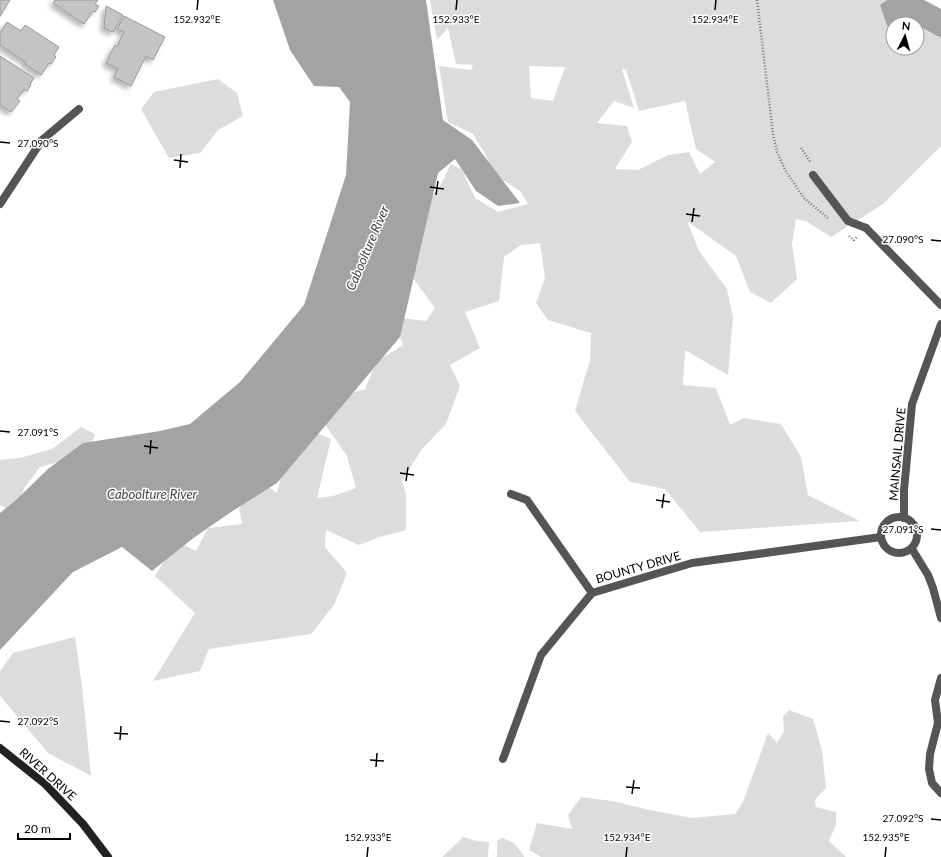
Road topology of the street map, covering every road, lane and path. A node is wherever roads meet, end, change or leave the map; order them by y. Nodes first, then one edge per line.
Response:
1 (757, 0) edge
2 (79, 109) dead end
3 (801, 148) dead end
4 (813, 175) joint
5 (0, 204) edge
6 (832, 222) dead end
7 (848, 236) dead end
8 (858, 236) dead end
9 (941, 305) edge
10 (941, 324) edge
11 (511, 494) dead end
12 (904, 518) junction
13 (881, 537) junction
14 (912, 549) junction
15 (592, 593) junction
16 (941, 618) edge
17 (941, 678) edge
18 (2, 749) edge
19 (503, 759) dead end
20 (941, 793) edge
21 (108, 857) edge

1 - 6 path
2 - 5 street
3 - 4 path
4 - 9 street
7 - 8 path
10 - 12 street, MAINSAIL DRIVE
11 - 15 street
12 - 13 street
12 - 14 street
13 - 14 street
13 - 15 street, BOUNTY DRIVE
14 - 16 street
15 - 19 street, BOUNTY DRIVE
17 - 20 street
18 - 21 main road, RIVER DRIVE

